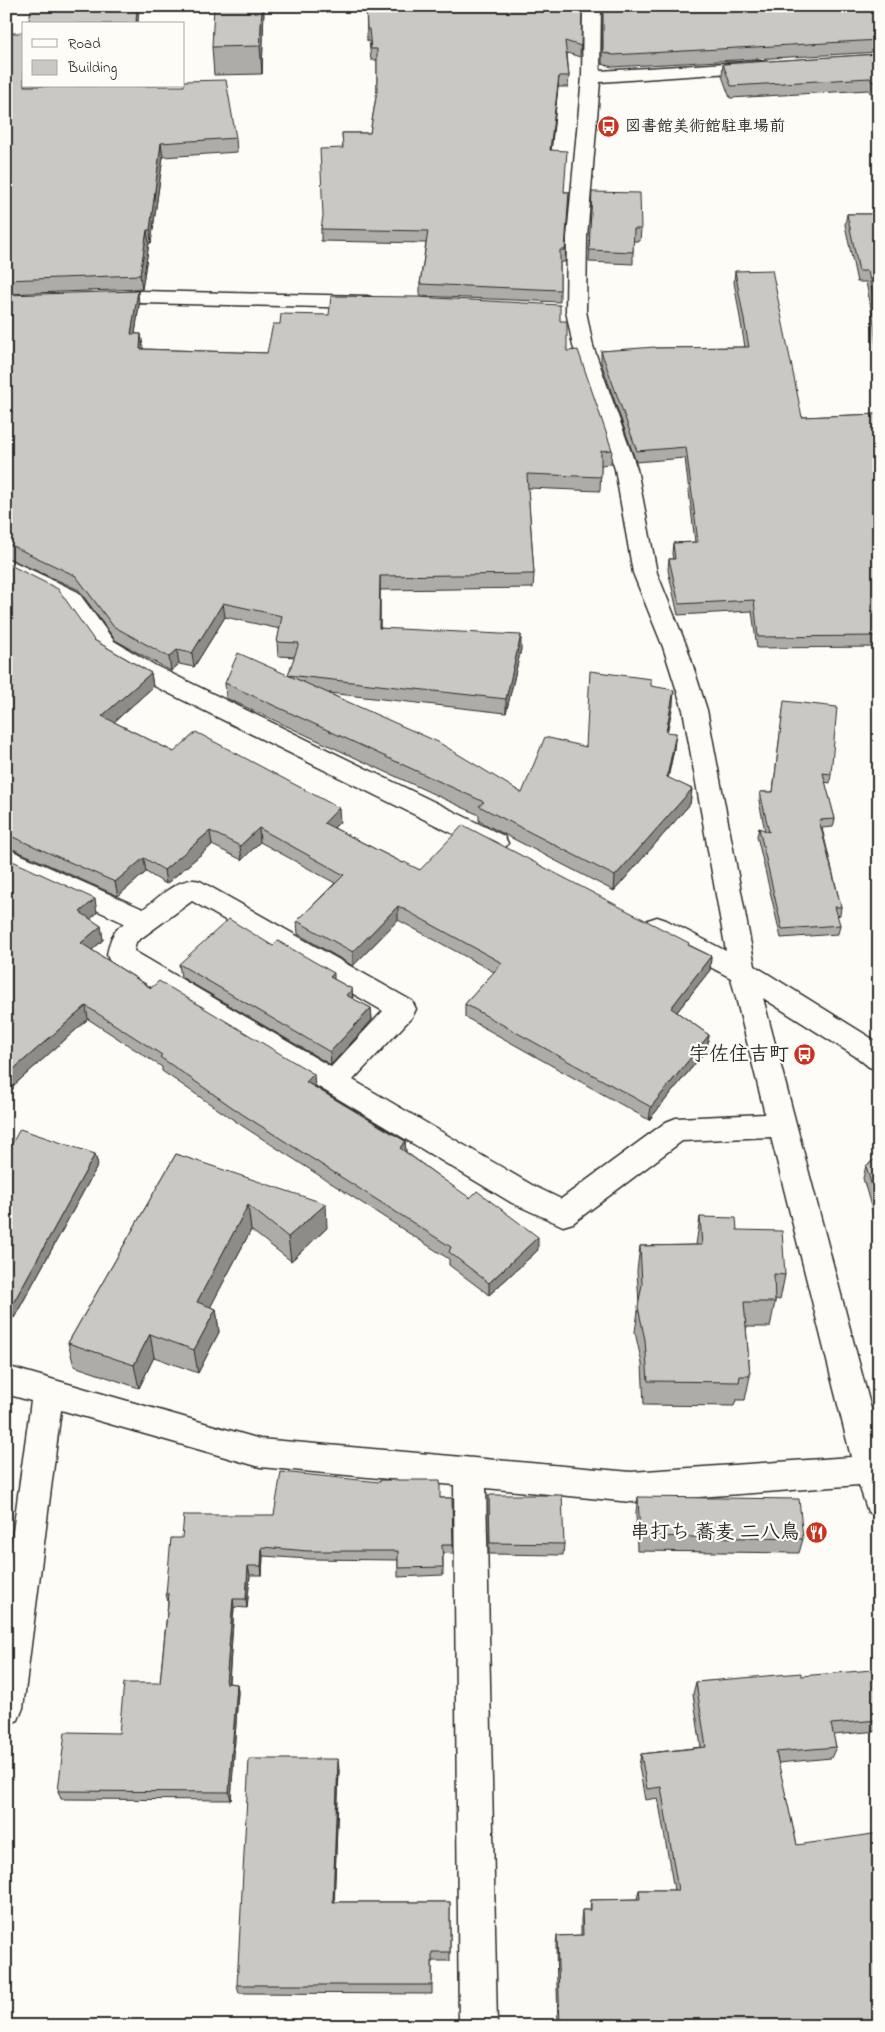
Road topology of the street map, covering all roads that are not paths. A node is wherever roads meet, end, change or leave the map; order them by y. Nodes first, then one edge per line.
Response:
1 (592, 6) edge
2 (780, 64) edge
3 (591, 77) junction
4 (83, 300) edge
5 (387, 302) edge
6 (6, 565) edge
7 (513, 852) edge
8 (6, 857) edge
9 (637, 916) edge
10 (145, 921) junction
11 (743, 972) junction
12 (879, 1059) edge
13 (334, 1082) junction
14 (782, 1125) junction
15 (6, 1380) edge
16 (48, 1393) junction
17 (871, 1470) junction
18 (470, 1472) junction
19 (879, 1502) edge
20 (6, 1708) edge
21 (478, 2026) edge

1 - 3 street
2 - 3 street
3 - 11 street
4 - 5 street
6 - 7 street
8 - 10 street
9 - 11 street
10 - 13 street
10 - 13 street
11 - 12 street
11 - 14 street
13 - 14 street
14 - 17 street
15 - 16 street
16 - 18 street
16 - 20 street
17 - 18 street
17 - 19 street
18 - 21 street

